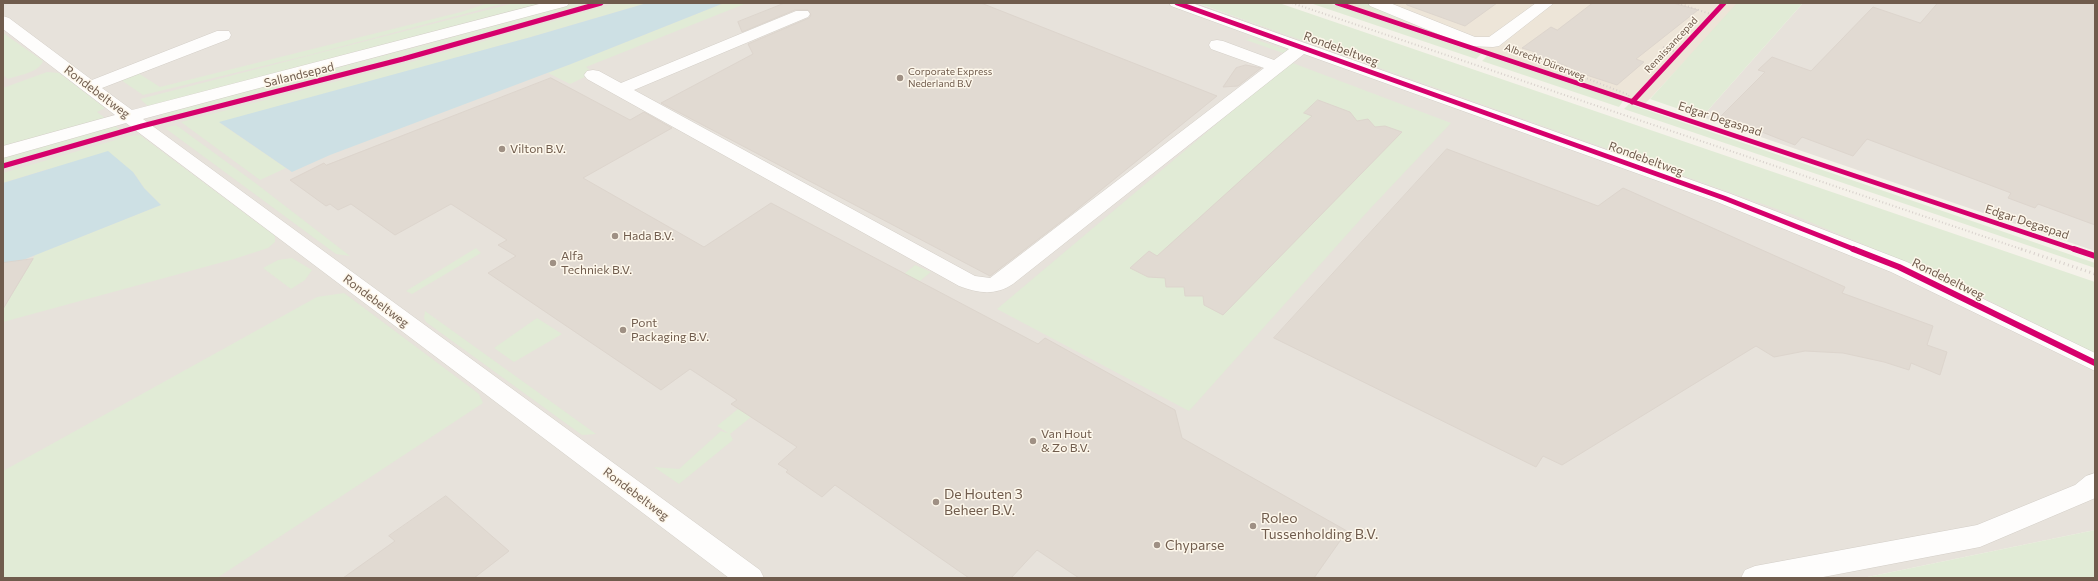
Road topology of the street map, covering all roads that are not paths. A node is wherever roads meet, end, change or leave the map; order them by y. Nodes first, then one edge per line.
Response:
1 (561, 3) edge
2 (1177, 3) edge
3 (1376, 3) edge
4 (1546, 3) edge
5 (802, 14) dead end
6 (3, 21) edge
7 (223, 35) dead end
8 (1217, 44) dead end
9 (1302, 47) junction
10 (1277, 67) junction
11 (593, 75) dead end
12 (89, 87) junction
13 (620, 90) junction
14 (128, 116) junction
15 (3, 152) edge
16 (2095, 363) edge
17 (2095, 483) edge
18 (750, 578) edge
19 (1755, 578) edge

1 - 14 street
2 - 9 street, Rondebeltweg
3 - 4 street, Albrecht Dürerweg
5 - 13 street
6 - 12 street, Rondebeltweg
7 - 12 street
8 - 10 street
9 - 10 street
9 - 16 street, Rondebeltweg
10 - 13 street
11 - 13 street
12 - 14 street, Rondebeltweg
14 - 15 street
14 - 18 street, Rondebeltweg
17 - 19 street

